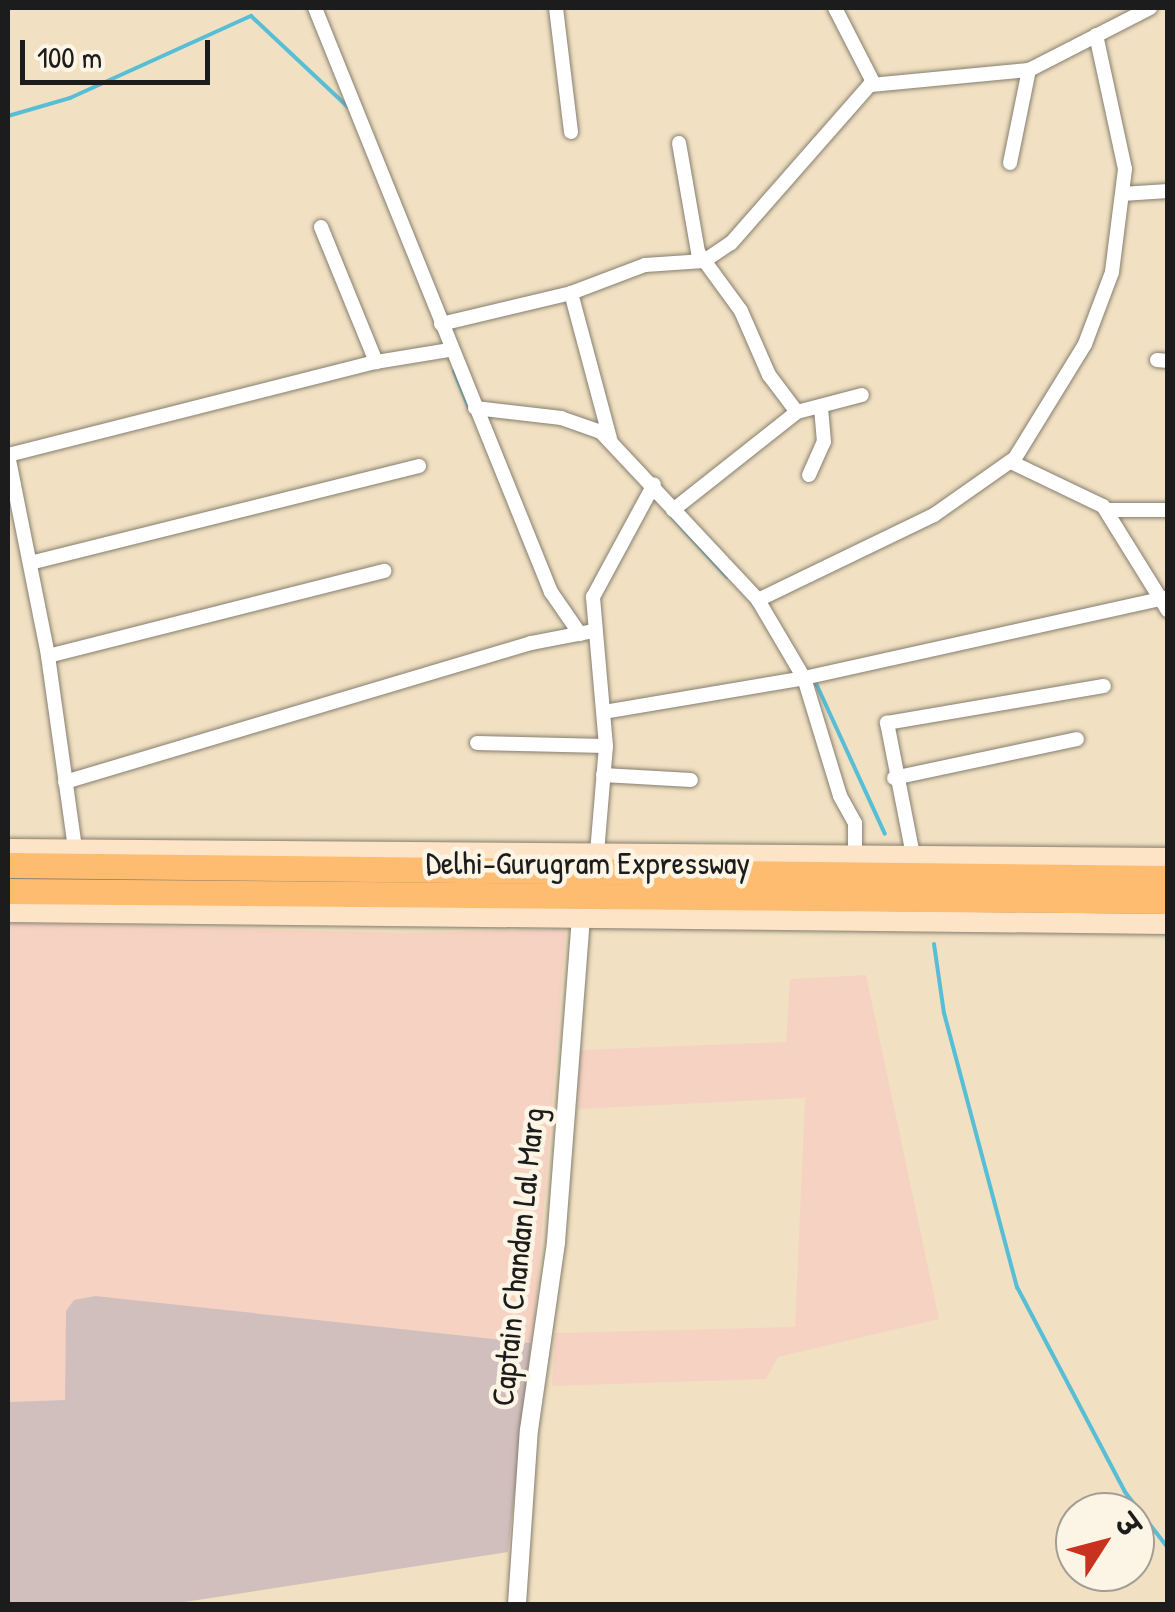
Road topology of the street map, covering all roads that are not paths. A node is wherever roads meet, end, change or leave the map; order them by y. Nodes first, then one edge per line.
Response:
1 (314, 8) edge
2 (556, 8) edge
3 (835, 8) edge
4 (1150, 8) edge
5 (1096, 35) junction
6 (1029, 70) junction
7 (874, 84) junction
8 (570, 132) dead end
9 (679, 142) dead end
10 (1010, 163) dead end
11 (1168, 191) edge
12 (1122, 194) junction
13 (322, 227) dead end
14 (704, 261) junction
15 (571, 293) junction
16 (441, 324) junction
17 (450, 350) junction
18 (376, 362) junction
19 (862, 395) dead end
20 (821, 406) junction
21 (475, 408) junction
22 (797, 412) junction
23 (610, 439) junction
24 (8, 455) edge
25 (1011, 462) junction
26 (419, 466) dead end
27 (809, 475) dead end
28 (654, 484) junction
29 (672, 510) junction
30 (1106, 510) junction
31 (1168, 510) edge
32 (30, 562) junction
33 (384, 571) dead end
34 (758, 600) junction
35 (1165, 602) edge
36 (587, 633) junction
37 (48, 656) junction
38 (804, 678) junction
39 (1104, 686) dead end
40 (604, 712) junction
41 (1077, 739) dead end
42 (477, 743) dead end
43 (606, 746) junction
44 (604, 775) junction
45 (894, 778) junction
46 (692, 780) dead end
47 (66, 782) junction
48 (8, 849) edge
49 (75, 849) junction
50 (597, 852) junction
51 (855, 854) junction
52 (913, 855) junction
53 (1168, 858) edge
54 (820, 864) junction
55 (8, 865) edge
56 (1168, 878) edge
57 (8, 891) edge
58 (1168, 901) edge
59 (8, 912) edge
60 (581, 916) junction
61 (1158, 923) edge
62 (517, 1604) edge

1 - 16 street
2 - 8 street
3 - 7 street
4 - 5 street
5 - 6 street
5 - 12 street
6 - 7 street
6 - 10 street
7 - 14 street
9 - 14 street
11 - 12 street
12 - 25 street
13 - 18 street
14 - 15 street
14 - 22 street
15 - 16 street
15 - 23 street
16 - 17 street
17 - 18 street
17 - 21 street
18 - 24 street
19 - 20 street
20 - 22 street
20 - 27 street
21 - 23 street
21 - 36 street
22 - 29 street
23 - 28 street
24 - 32 street
25 - 30 street
25 - 34 street
26 - 32 street
28 - 29 street
28 - 36 street
29 - 34 street
30 - 31 street
30 - 35 street
32 - 37 street
33 - 37 street
34 - 38 street
35 - 38 street
36 - 40 street
36 - 47 street
37 - 47 street
38 - 40 street
38 - 51 street
39 - 45 street
40 - 43 street
41 - 45 street
42 - 43 street
43 - 44 street
44 - 46 street
44 - 50 street
45 - 52 street
47 - 49 street
48 - 49 main road
49 - 50 main road
50 - 54 main road
51 - 52 main road
51 - 54 main road
52 - 53 main road
54 - 55 highway, Delhi-Gurugram Expressway
54 - 56 highway, Delhi-Gurugram Expressway
57 - 58 highway, Delhi-Gurugram Expressway
59 - 60 main road
60 - 61 main road
60 - 62 street, Captain Chandan Lal Marg

